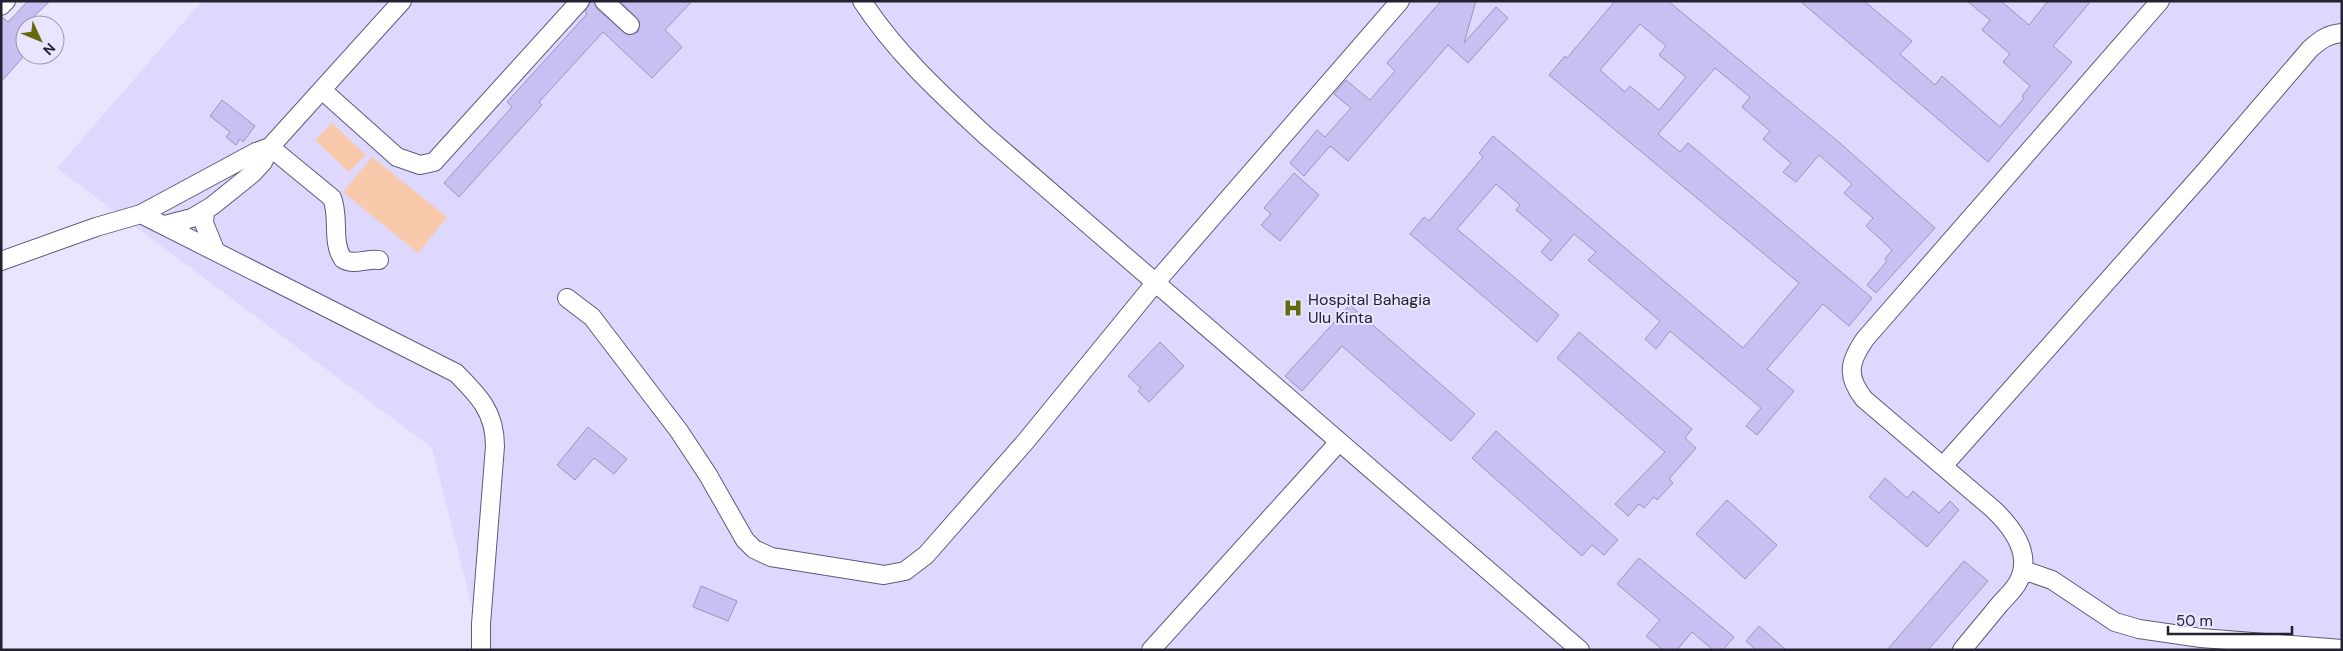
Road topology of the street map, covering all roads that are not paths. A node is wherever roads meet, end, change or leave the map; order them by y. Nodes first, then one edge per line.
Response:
1 (6, 1) edge
2 (402, 1) edge
3 (580, 1) edge
4 (604, 1) edge
5 (862, 1) edge
6 (1400, 1) edge
7 (2160, 1) edge
8 (1, 6) edge
9 (630, 25) dead end
10 (2342, 33) edge
11 (322, 90) junction
12 (270, 147) junction
13 (205, 211) junction
14 (141, 214) junction
15 (165, 225) junction
16 (215, 250) junction
17 (379, 260) dead end
18 (1, 261) edge
19 (1156, 282) junction
20 (567, 298) dead end
21 (1339, 442) junction
22 (1943, 466) junction
23 (2023, 570) junction
24 (2342, 649) edge
25 (481, 650) edge
26 (1151, 650) edge
27 (1580, 650) edge
28 (1962, 650) edge

1 - 8 street
2 - 11 street
3 - 11 street
4 - 9 street
5 - 19 street
6 - 19 street
7 - 22 street
10 - 22 street
11 - 12 street
12 - 13 street
12 - 14 street
12 - 17 street
13 - 15 street
13 - 16 street
14 - 15 street
14 - 18 street
15 - 16 street
16 - 25 street
19 - 20 street
19 - 21 street
21 - 26 street
21 - 27 street
22 - 23 street
23 - 24 street
23 - 28 street

